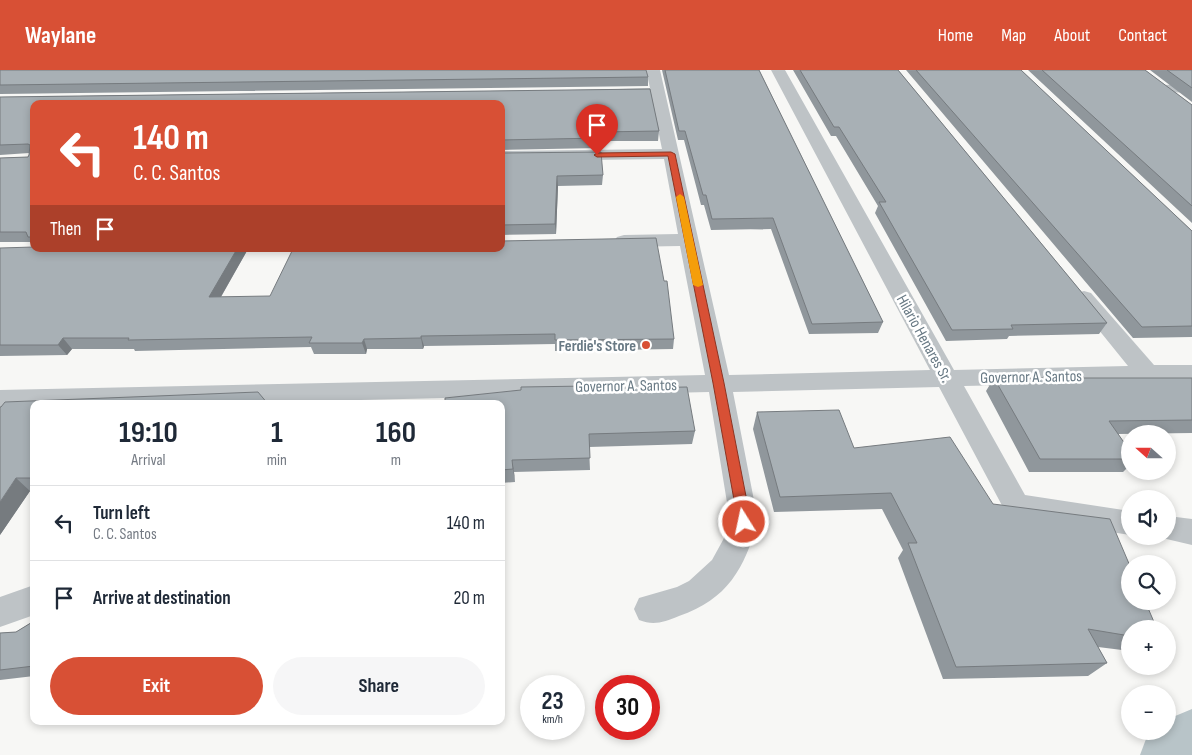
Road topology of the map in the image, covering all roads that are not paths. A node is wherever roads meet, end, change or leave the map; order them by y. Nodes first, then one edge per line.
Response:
1 (653, 70) edge
2 (778, 70) edge
3 (1150, 80) edge
4 (1192, 88) edge
5 (1162, 89) junction
6 (658, 92) junction
7 (606, 93) edge
8 (1184, 105) edge
9 (671, 154) junction
10 (505, 156) edge
11 (689, 240) junction
12 (610, 241) edge
13 (1071, 282) edge
14 (1192, 373) edge
15 (1148, 374) junction
16 (947, 378) junction
17 (719, 383) junction
18 (372, 390) junction
19 (0, 399) edge
20 (357, 400) edge
21 (1121, 522) edge
22 (1176, 529) edge
23 (1192, 532) edge
24 (30, 601) edge
25 (650, 608) dead end
26 (0, 612) edge

1 - 6 street
2 - 16 street, Hilario Henares Sr.
3 - 5 street
4 - 5 street
5 - 8 street
6 - 7 street
6 - 9 street
9 - 10 street
9 - 11 street
11 - 12 street
11 - 17 street
13 - 15 street
14 - 15 street, Governor A. Santos
15 - 16 street, Governor A. Santos
16 - 17 street, Governor A. Santos
16 - 21 street, Hilario Henares Sr.
17 - 18 street, Governor A. Santos
17 - 25 street
18 - 19 street, Governor A. Santos
18 - 20 street
22 - 23 street
24 - 26 street

